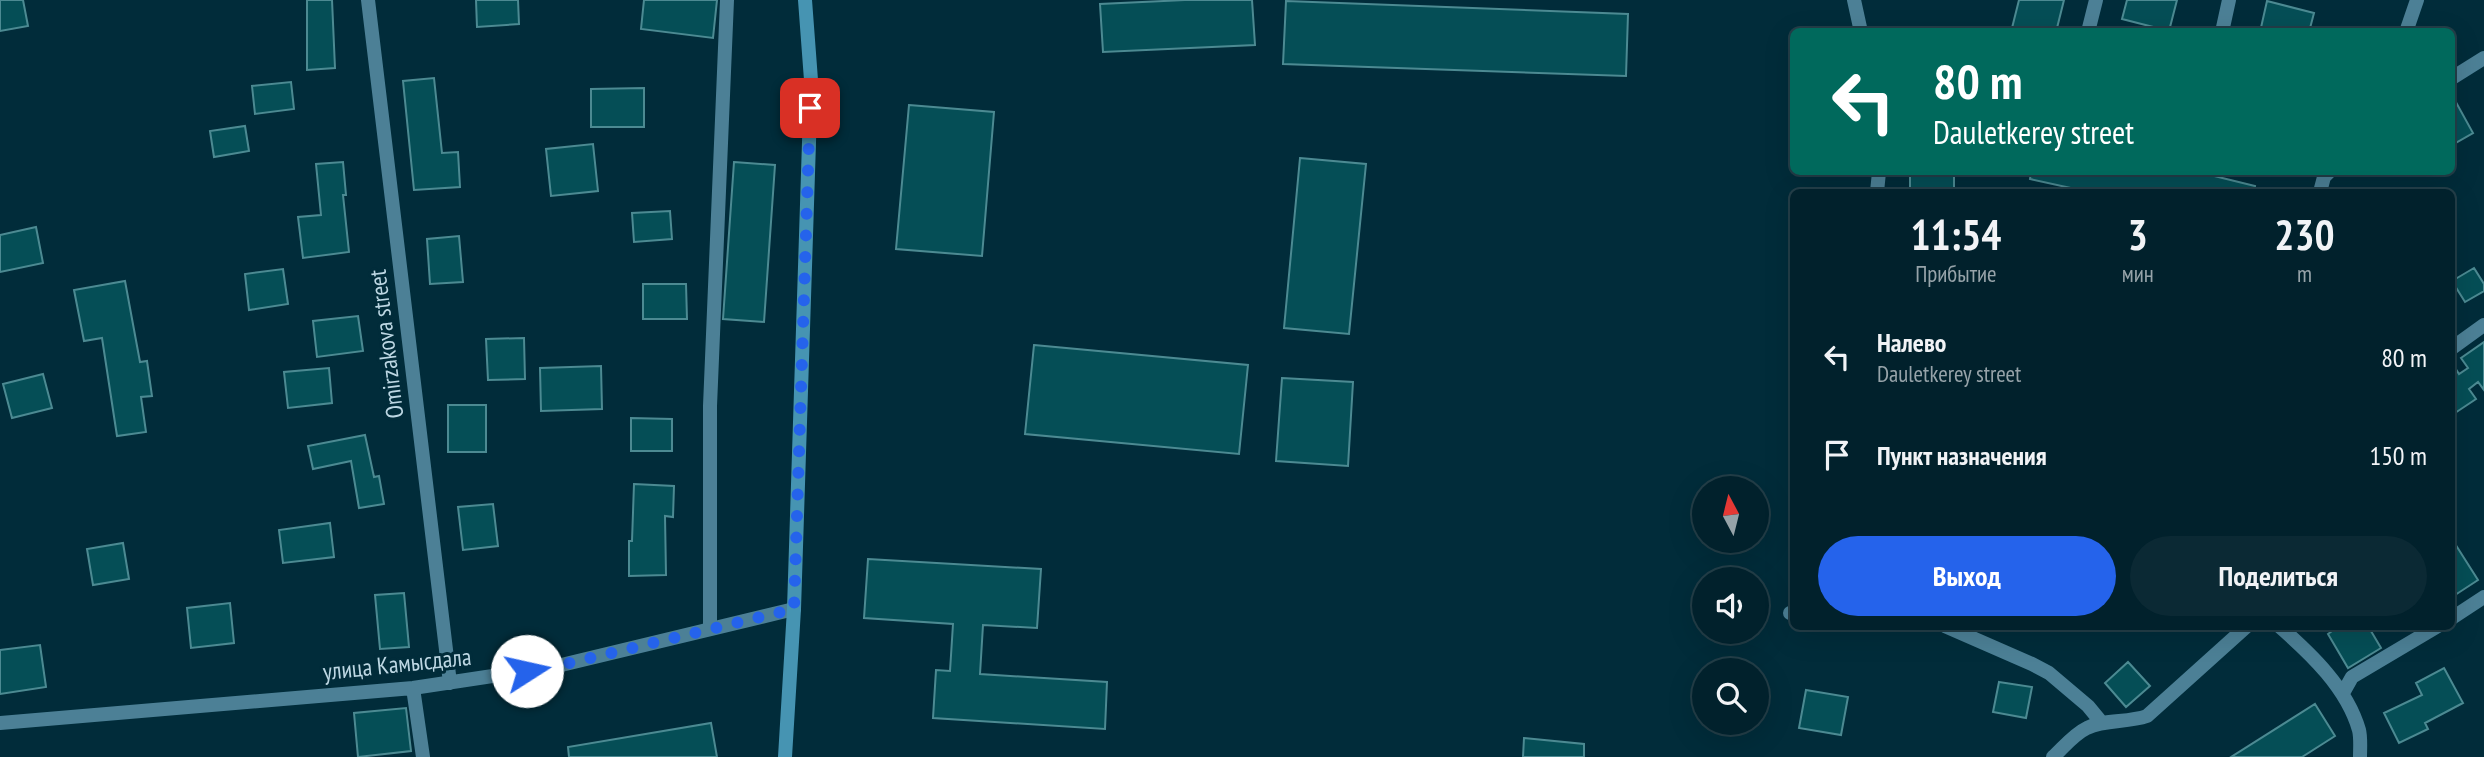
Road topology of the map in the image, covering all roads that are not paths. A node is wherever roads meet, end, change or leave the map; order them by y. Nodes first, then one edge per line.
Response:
1 (368, 0) edge
2 (727, 0) edge
3 (805, 0) edge
4 (1854, 0) edge
5 (2096, 0) edge
6 (2229, 0) edge
7 (2417, 0) edge
8 (1860, 28) edge
9 (2089, 28) edge
10 (2223, 28) edge
11 (2407, 28) edge
12 (2484, 58) edge
13 (2455, 77) edge
14 (2484, 326) edge
15 (2455, 346) edge
16 (2484, 597) edge
17 (794, 609) junction
18 (2455, 616) edge
19 (710, 628) junction
20 (1954, 630) edge
21 (2243, 630) edge
22 (2283, 630) edge
23 (2431, 630) edge
24 (450, 683) junction
25 (413, 688) junction
26 (2343, 693) junction
27 (0, 723) edge
28 (2102, 723) junction
29 (423, 757) edge
30 (785, 757) edge
31 (2053, 757) edge
32 (2360, 757) edge

1 - 24 street, Omirzakova street
2 - 19 street
3 - 17 main road
4 - 8 street
5 - 9 street
6 - 10 street
7 - 11 street
12 - 13 street
14 - 15 street
16 - 18 street
17 - 19 street, улица Камысдала
17 - 30 main road
19 - 24 street, улица Камысдала
20 - 28 street
21 - 28 street
22 - 26 street
23 - 26 street
24 - 25 street, улица Камысдала
25 - 27 street, улица Камысдала
25 - 29 street
26 - 32 street
28 - 31 street

